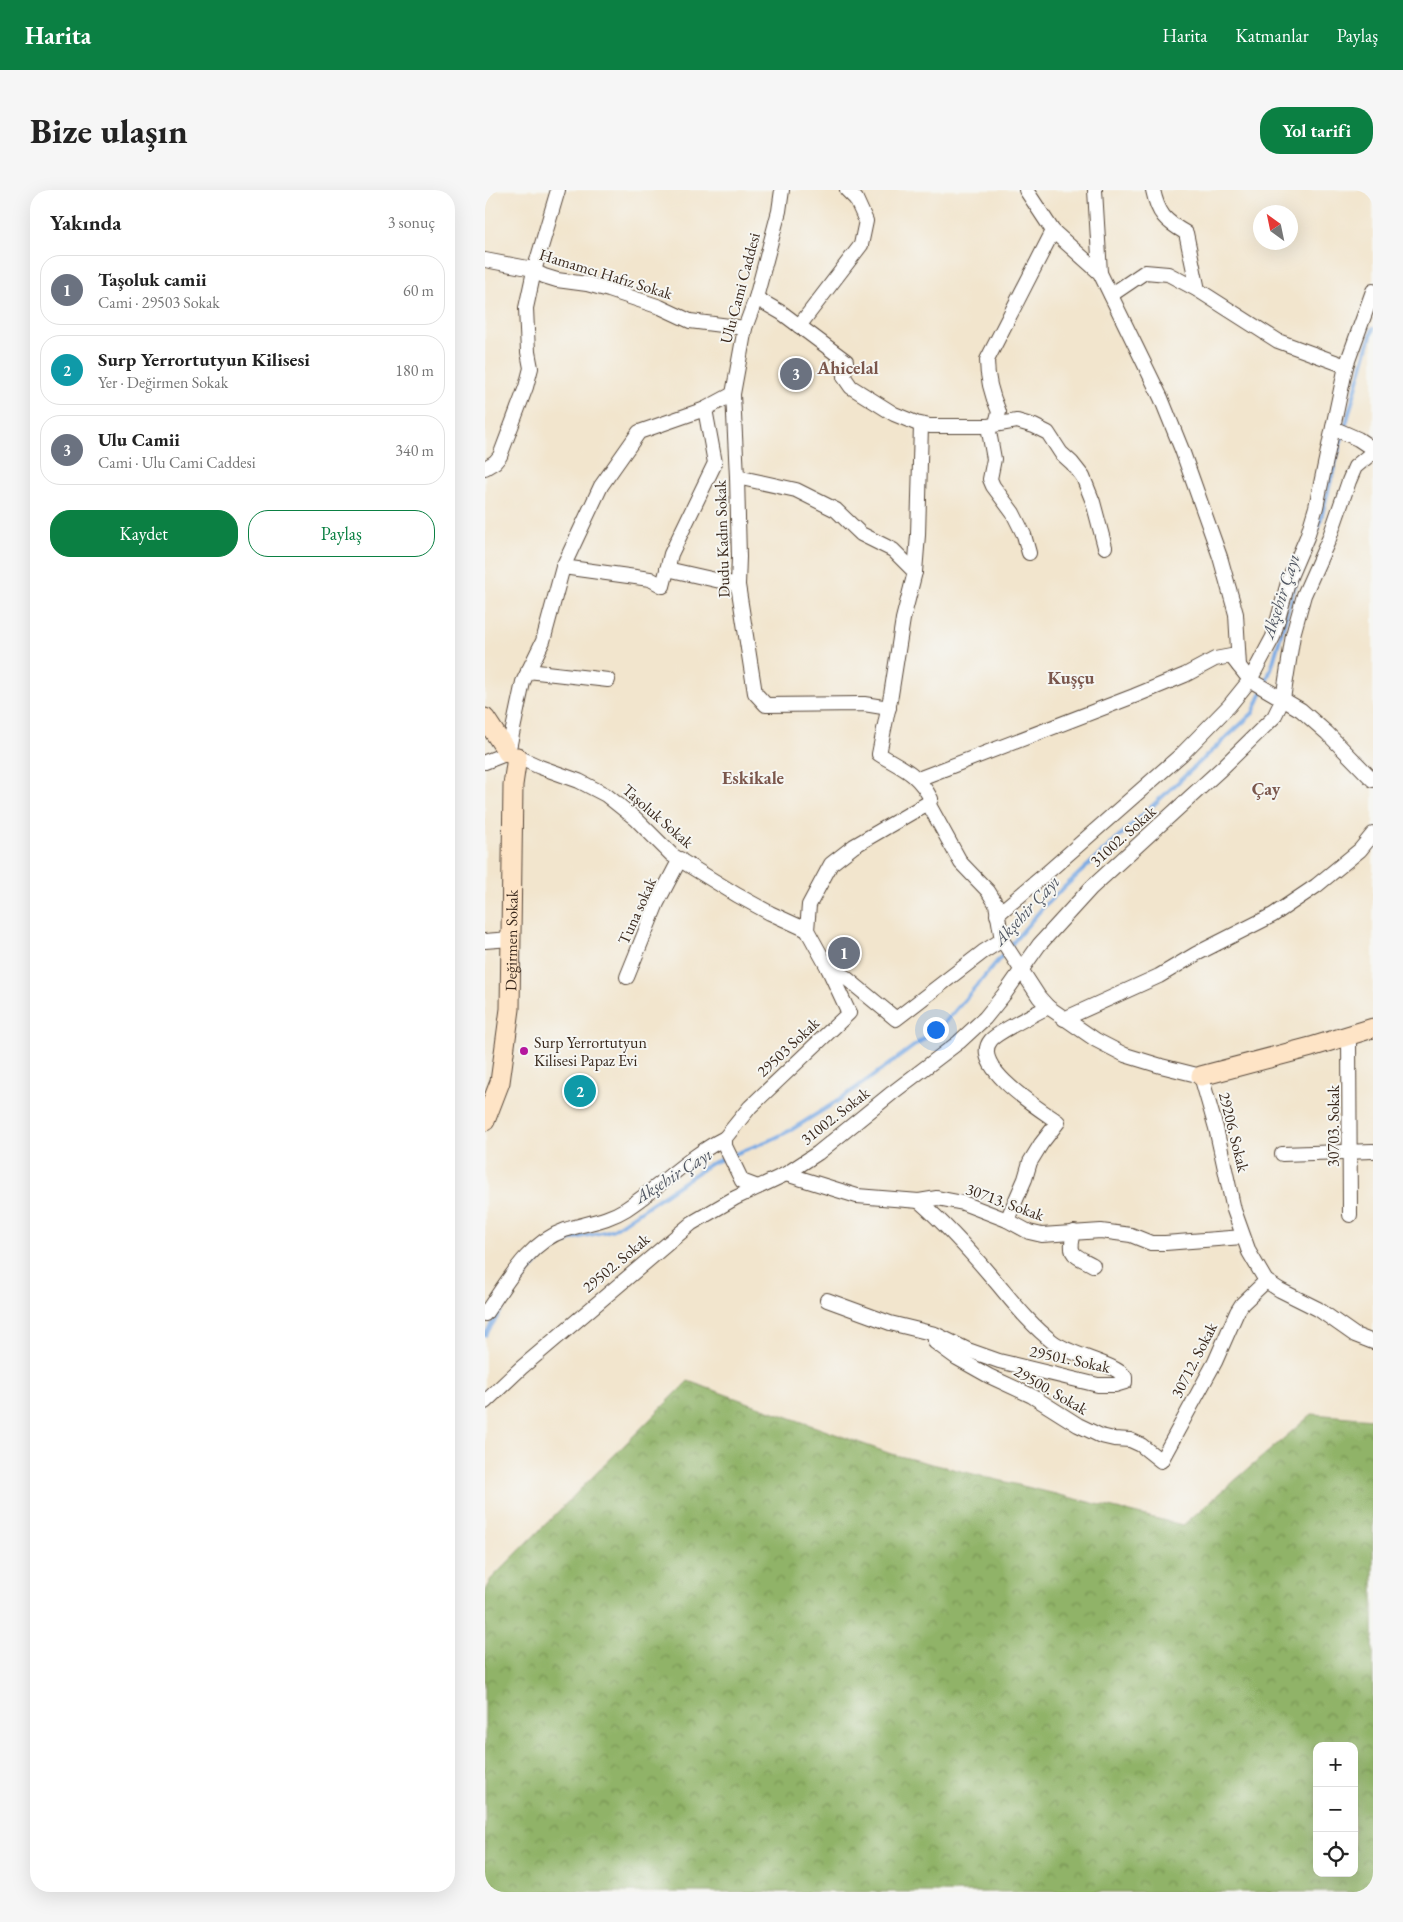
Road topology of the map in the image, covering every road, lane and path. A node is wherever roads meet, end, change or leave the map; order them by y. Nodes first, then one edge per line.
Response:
1 (558, 190) edge
2 (781, 190) edge
3 (847, 190) edge
4 (1025, 190) edge
5 (1095, 190) edge
6 (1153, 190) edge
7 (1053, 232) junction
8 (485, 260) edge
9 (534, 272) junction
10 (1100, 273) junction
11 (1197, 290) junction
12 (1373, 291) edge
13 (1111, 295) junction
14 (756, 298) junction
15 (799, 326) junction
16 (745, 328) junction
17 (1346, 366) junction
18 (733, 394) junction
19 (705, 410) junction
20 (921, 424) junction
21 (992, 424) junction
22 (1333, 428) junction
23 (1373, 450) edge
24 (485, 468) edge
25 (737, 477) junction
26 (1105, 546) dead end
27 (1029, 554) dead end
28 (563, 567) junction
29 (667, 569) junction
30 (915, 572) junction
31 (738, 585) junction
32 (1239, 666) junction
33 (528, 671) junction
34 (608, 680) dead end
35 (1249, 680) junction
36 (1283, 699) junction
37 (889, 708) junction
38 (485, 718) edge
39 (513, 755) junction
40 (485, 762) edge
41 (917, 779) junction
42 (1373, 780) edge
43 (928, 803) junction
44 (1371, 841) edge
45 (680, 859) junction
46 (997, 915) junction
47 (807, 930) junction
48 (510, 939) junction
49 (1002, 940) junction
50 (485, 941) edge
51 (828, 968) junction
52 (1022, 970) junction
53 (627, 977) dead end
54 (1048, 1007) junction
55 (1064, 1019) junction
56 (1373, 1028) edge
57 (1349, 1036) junction
58 (1201, 1076) junction
59 (485, 1121) edge
60 (725, 1142) junction
61 (1373, 1151) edge
62 (1350, 1152) junction
63 (1282, 1154) dead end
64 (786, 1174) junction
65 (758, 1187) junction
66 (919, 1201) junction
67 (1351, 1215) dead end
68 (1007, 1220) junction
69 (1074, 1232) junction
70 (1243, 1237) junction
71 (1093, 1265) dead end
72 (1267, 1281) junction
73 (827, 1300) dead end
74 (485, 1314) edge
75 (935, 1334) junction
76 (1373, 1342) edge
77 (486, 1398) edge
78 (1161, 1461) joint

1 - 9 street
2 - 14 street, Ulu Cami Caddesi
3 - 15 street
4 - 7 street
5 - 10 street
6 - 11 street
7 - 10 street
7 - 21 street
8 - 9 street, Hamamcı Hafız Sokak
9 - 16 street, Hamamcı Hafız Sokak
9 - 24 street
10 - 13 street
11 - 13 street
11 - 17 street
12 - 17 street
13 - 32 street
14 - 15 street
14 - 16 street, Ulu Cami Caddesi
15 - 20 street
16 - 18 street, Ulu Cami Caddesi
17 - 22 street
18 - 19 street
18 - 25 street, Dudu Kadın Sokak
19 - 28 street
19 - 29 street
20 - 21 street
20 - 30 street
21 - 26 street
21 - 27 street
22 - 23 street
22 - 35 street
23 - 36 street, 31002. Sokak
25 - 30 street
25 - 31 street, Dudu Kadın Sokak
28 - 29 street
28 - 33 street
29 - 31 street
30 - 37 street
31 - 37 street, Dudu Kadın Sokak
32 - 35 street
32 - 41 street
33 - 34 street
33 - 39 street
35 - 36 street
35 - 46 street
36 - 42 street
36 - 52 street, 31002. Sokak
37 - 41 street
38 - 39 street
39 - 40 street
39 - 45 street, Taşoluk Sokak
39 - 48 street, Değirmen Sokak
41 - 43 street
43 - 46 street
43 - 47 street
44 - 55 street
45 - 47 street, Taşoluk Sokak
45 - 53 street, Tuna sokak
46 - 49 street
47 - 51 street
48 - 50 street
48 - 59 street, Değirmen Sokak
49 - 51 street
49 - 52 street, 29206. Sokak
51 - 60 street, 29503 Sokak
52 - 54 street, 29206. Sokak
52 - 64 street, 31002. Sokak
54 - 55 street, 29206. Sokak
54 - 68 street
55 - 58 street, 29206. Sokak
56 - 57 street
57 - 58 street
57 - 62 street, 30703. Sokak
58 - 70 street, 29206. Sokak
60 - 65 street
60 - 74 street
61 - 62 street
62 - 63 street
62 - 67 street, 30703. Sokak
64 - 65 street, 29502. Sokak
64 - 66 street, 30713. Sokak
65 - 77 street, 29502. Sokak
66 - 68 street, 30713. Sokak
66 - 75 street, 29501. Sokak
68 - 69 street, 30713. Sokak
69 - 70 street, 30713. Sokak
69 - 71 street
70 - 72 street, 29206. Sokak
72 - 76 street, 29206. Sokak
72 - 78 street, 30712. Sokak
73 - 75 street, 29501. Sokak
75 - 78 street, 29500. Sokak

